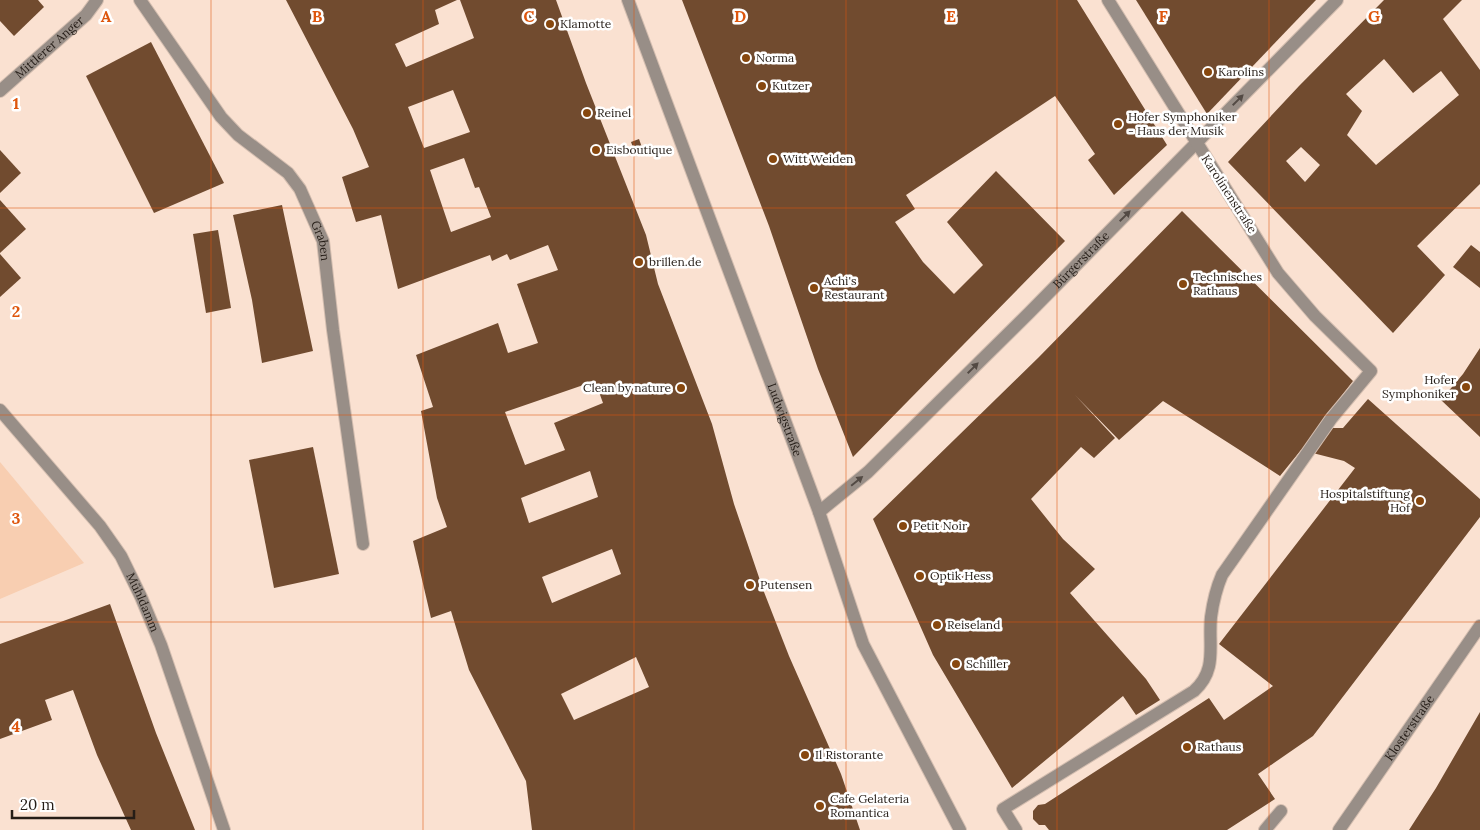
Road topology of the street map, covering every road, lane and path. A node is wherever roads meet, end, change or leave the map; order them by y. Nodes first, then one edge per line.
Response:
1 (97, 0) edge
2 (140, 0) edge
3 (628, 0) edge
4 (1108, 0) edge
5 (1337, 0) edge
6 (0, 91) edge
7 (1196, 144) junction
8 (0, 410) edge
9 (819, 512) junction
10 (363, 544) dead end
11 (1480, 626) edge
12 (1281, 811) dead end
13 (224, 830) edge
14 (960, 830) edge
15 (1016, 830) edge
16 (1265, 830) edge
17 (1338, 830) edge

1 - 6 street, Mittlerer Anger
2 - 10 street, Graben
3 - 9 street, Ludwigstraße
4 - 7 street, Karolinenstraße
7 -> 5 street, Bürgerstraße
9 -> 7 street, Bürgerstraße
7 - 15 street, Karolinenstraße
8 - 13 street, Mühldamm
9 - 14 street, Ludwigstraße
11 - 17 street, Klosterstraße
12 - 16 street

